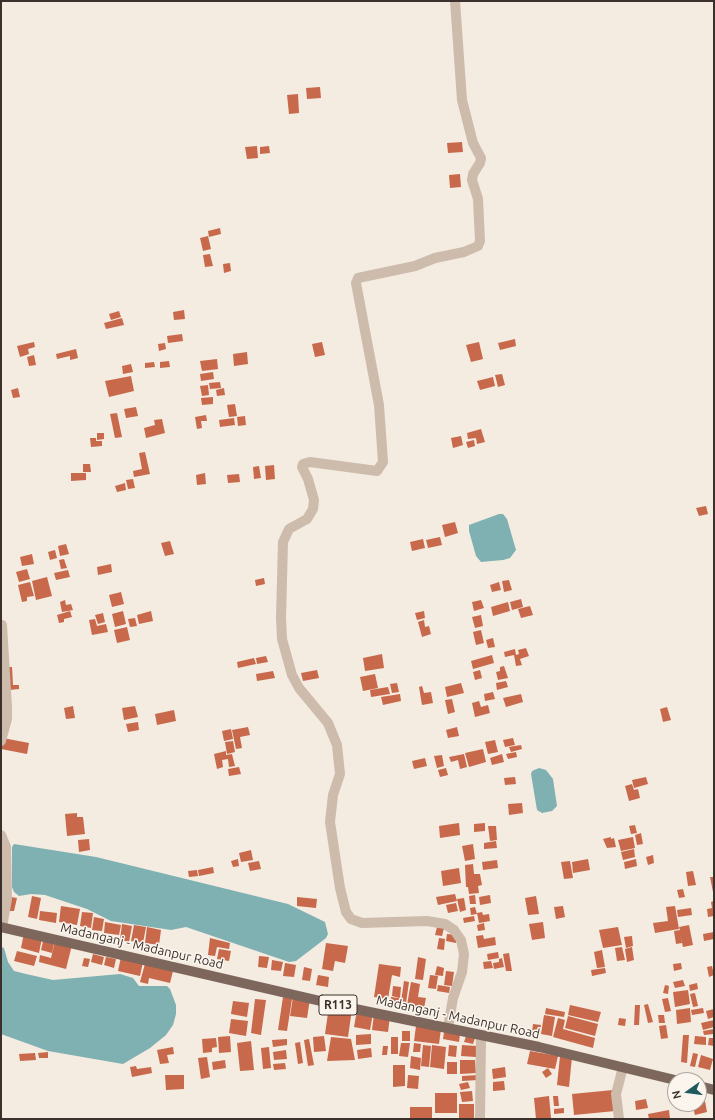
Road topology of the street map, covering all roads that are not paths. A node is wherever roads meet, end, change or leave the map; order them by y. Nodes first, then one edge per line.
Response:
1 (455, 1) edge
2 (2, 625) dead end
3 (1, 741) edge
4 (1, 835) edge
5 (1, 927) edge
6 (448, 1028) junction
7 (481, 1035) junction
8 (623, 1067) junction
9 (667, 1078) edge
10 (480, 1119) edge
11 (619, 1119) edge

1 - 6 street
2 - 3 street
4 - 5 street
5 - 6 main road, Madanganj - Madanpur Road / R113
6 - 7 main road, Madanganj - Madanpur Road / R113
7 - 8 main road, Madanganj - Madanpur Road / R113
7 - 10 street
8 - 9 main road, Madanganj - Madanpur Road / R113
8 - 11 street

